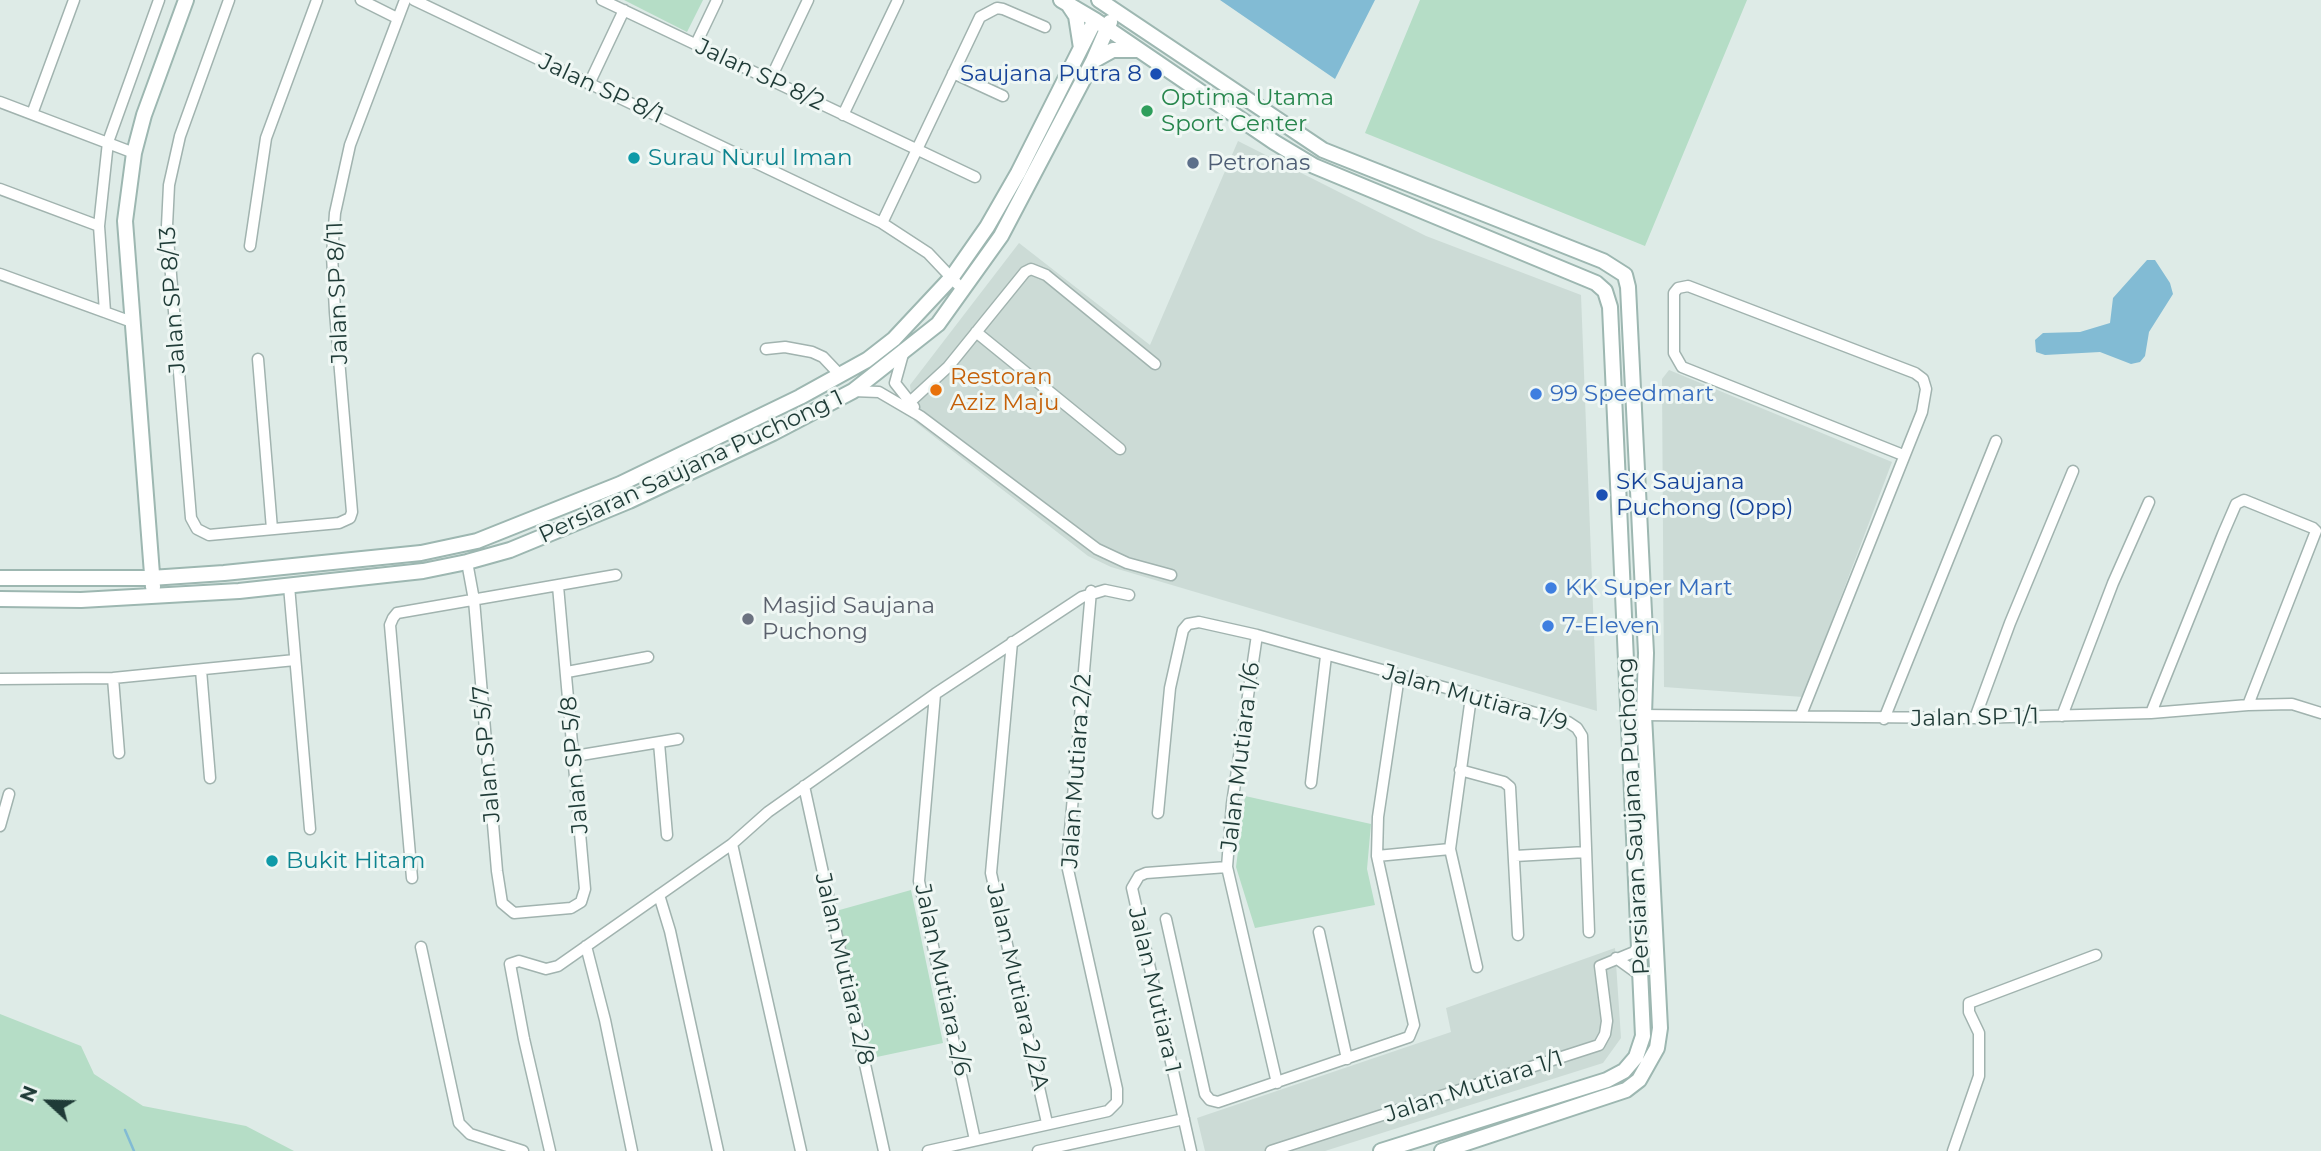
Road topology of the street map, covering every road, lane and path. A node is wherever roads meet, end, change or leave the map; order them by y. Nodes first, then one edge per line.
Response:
1 (74, 0) edge
2 (159, 0) edge
3 (186, 0) edge
4 (229, 0) edge
5 (317, 0) edge
6 (361, 0) edge
7 (405, 0) edge
8 (414, 0) edge
9 (602, 0) edge
10 (717, 0) edge
11 (808, 0) edge
12 (898, 0) edge
13 (1100, 1) edge
14 (1064, 2) edge
15 (624, 10) junction
16 (397, 18) junction
17 (1132, 21) junction
18 (1104, 22) junction
19 (1045, 27) dead end
20 (696, 44) junction
21 (1081, 49) junction
22 (1139, 50) junction
23 (1093, 61) junction
24 (953, 73) junction
25 (770, 80) junction
26 (590, 84) junction
27 (1003, 96) dead end
28 (0, 102) edge
29 (32, 114) junction
30 (843, 115) junction
31 (108, 142) junction
32 (917, 150) junction
33 (1323, 150) junction
34 (134, 153) junction
35 (1358, 165) junction
36 (975, 177) dead end
37 (1338, 177) junction
38 (0, 189) edge
39 (882, 223) junction
40 (99, 226) junction
41 (250, 246) dead end
42 (0, 274) edge
43 (952, 277) junction
44 (963, 290) junction
45 (105, 312) junction
46 (132, 322) junction
47 (976, 332) junction
48 (766, 349) dead end
49 (903, 354) junction
50 (258, 359) dead end
51 (1155, 364) dead end
52 (841, 376) junction
53 (853, 391) junction
54 (911, 401) junction
55 (920, 416) junction
56 (1996, 441) dead end
57 (1120, 449) dead end
58 (1903, 455) junction
59 (2073, 471) dead end
60 (2149, 502) dead end
61 (272, 529) junction
62 (467, 562) junction
63 (616, 575) dead end
64 (1171, 575) dead end
65 (0, 578) edge
66 (152, 578) junction
67 (289, 586) junction
68 (558, 586) junction
69 (1091, 592) junction
70 (1129, 595) dead end
71 (154, 597) junction
72 (0, 598) edge
73 (474, 600) junction
74 (1257, 635) junction
75 (1012, 642) junction
76 (1326, 656) junction
77 (648, 657) dead end
78 (295, 660) junction
79 (201, 670) junction
80 (567, 672) junction
81 (1399, 676) junction
82 (113, 678) junction
83 (0, 679) edge
84 (935, 694) junction
85 (1471, 696) junction
86 (2248, 705) junction
87 (2151, 713) junction
88 (2321, 713) edge
89 (1644, 715) junction
90 (1801, 715) junction
91 (1628, 716) junction
92 (2062, 716) junction
93 (1975, 718) junction
94 (1884, 719) junction
95 (678, 739) dead end
96 (659, 743) junction
97 (119, 753) dead end
98 (575, 756) junction
99 (1460, 770) junction
100 (210, 778) dead end
101 (1311, 783) dead end
102 (804, 786) junction
103 (9, 794) dead end
104 (1158, 813) dead end
105 (0, 826) edge
106 (310, 829) dead end
107 (667, 835) dead end
108 (732, 844) junction
109 (1450, 849) junction
110 (1586, 852) junction
111 (1377, 856) junction
112 (1516, 856) junction
113 (1227, 867) junction
114 (412, 878) dead end
115 (659, 895) junction
116 (540, 911) joint
117 (1166, 919) dead end
118 (1319, 932) dead end
119 (1589, 932) dead end
120 (1518, 935) dead end
121 (1640, 944) junction
122 (586, 946) junction
123 (421, 947) dead end
124 (2096, 955) dead end
125 (1616, 958) junction
126 (1477, 967) dead end
127 (1641, 976) junction
128 (1348, 1059) junction
129 (1277, 1083) junction
130 (1184, 1119) junction
131 (1046, 1123) junction
132 (975, 1140) junction
133 (523, 1151) edge
134 (550, 1151) edge
135 (632, 1151) edge
136 (718, 1151) edge
137 (801, 1151) edge
138 (884, 1151) edge
139 (928, 1151) edge
140 (1038, 1151) edge
141 (1191, 1151) edge
142 (1272, 1151) edge
143 (1381, 1151) edge
144 (1442, 1151) edge
145 (1953, 1151) edge

1 - 29 street
2 - 31 street
3 - 34 street
4 - 61 street, Jalan SP 8/13
5 - 41 street
6 - 16 street
7 - 16 street, Jalan SP 8/11
8 - 26 street, Jalan SP 8/1
9 - 15 street, Jalan SP 8/2
10 - 20 street
11 - 25 street
12 - 30 street
13 - 17 street, Persiaran Saujana Puchong
13 - 18 street
14 - 18 street, Persiaran Saujana Puchong
14 - 21 street
15 - 20 street, Jalan SP 8/2
15 - 26 street
16 - 61 street, Jalan SP 8/11
17 - 18 street
17 - 33 street, Persiaran Saujana Puchong
18 - 21 street, Persiaran Saujana Puchong 1
18 - 22 street, Persiaran Saujana Puchong
18 - 23 street, Persiaran Saujana Puchong 1
19 - 24 street
20 - 25 street, Jalan SP 8/2
21 - 43 street, Persiaran Saujana Puchong 1
22 - 23 street
22 - 37 street, Persiaran Saujana Puchong
23 - 44 street, Persiaran Saujana Puchong 1
24 - 27 street
24 - 32 street
25 - 30 street, Jalan SP 8/2
26 - 39 street, Jalan SP 8/1
28 - 29 street
29 - 31 street
30 - 32 street, Jalan SP 8/2
31 - 34 street
31 - 40 street
32 - 36 street, Jalan SP 8/2
32 - 39 street
33 - 35 street, Persiaran Saujana Puchong
33 - 37 street
34 - 46 street
35 - 37 street
35 - 89 street, Persiaran Saujana Puchong
37 - 91 street, Persiaran Saujana Puchong
38 - 40 street
39 - 43 street, Jalan SP 8/1
40 - 45 street
42 - 45 street
43 - 44 street, Jalan SP 8/1
43 - 52 street, Persiaran Saujana Puchong 1
44 - 49 street, Persiaran Saujana Puchong 1
45 - 46 street
46 - 66 street
47 - 51 street
47 - 54 street
47 - 57 street
48 - 52 street
49 - 53 street, Persiaran Saujana Puchong 1
49 - 54 street
50 - 61 street
52 - 66 street, Persiaran Saujana Puchong 1
53 - 55 street
53 - 62 street, Persiaran Saujana Puchong 1
54 - 55 street
55 - 64 street
56 - 94 street
58 - 58 street
58 - 90 street
59 - 93 street
60 - 92 street
62 - 67 street, Persiaran Saujana Puchong 1
62 - 73 street, Jalan SP 5/7
63 - 68 street
65 - 66 street, Persiaran Saujana Puchong 1
66 - 71 street
67 - 71 street, Persiaran Saujana Puchong 1
67 - 78 street
68 - 73 street
68 - 80 street, Jalan SP 5/8
69 - 70 street
69 - 75 street
69 - 131 street, Jalan Mutiara 2/2
71 - 72 street, Persiaran Saujana Puchong 1
73 - 114 street
73 - 116 street, Jalan SP 5/7
74 - 76 street, Jalan Mutiara 1/9
74 - 104 street, Jalan Mutiara 1/9
74 - 113 street, Jalan Mutiara 1/6
75 - 84 street
75 - 131 street, Jalan Mutiara 2/2A
76 - 81 street, Jalan Mutiara 1/9
76 - 101 street
77 - 80 street
78 - 79 street
78 - 106 street
79 - 82 street
79 - 100 street
80 - 98 street, Jalan SP 5/8
81 - 85 street, Jalan Mutiara 1/9
81 - 111 street
82 - 83 street
82 - 97 street
84 - 102 street
84 - 132 street, Jalan Mutiara 2/6
85 - 99 street
85 - 110 street, Jalan Mutiara 1/9
86 - 87 street, Jalan SP 1/1
86 - 87 street
86 - 88 street, Jalan SP 1/1
87 - 92 street, Jalan SP 1/1
89 - 90 street, Jalan SP 1/1
89 - 91 street, Jalan SP 1/1
89 - 144 street, Persiaran Saujana Puchong
90 - 94 street, Jalan SP 1/1
91 - 121 street, Persiaran Saujana Puchong
92 - 93 street, Jalan SP 1/1
93 - 94 street, Jalan SP 1/1
95 - 96 street
96 - 98 street
96 - 107 street
98 - 116 street, Jalan SP 5/8
99 - 109 street
99 - 112 street
102 - 108 street
102 - 138 street, Jalan Mutiara 2/8
103 - 105 street
108 - 115 street
108 - 137 street
109 - 111 street
109 - 126 street
110 - 112 street
110 - 119 street, Jalan Mutiara 1/9
111 - 128 street
112 - 120 street
113 - 129 street, Jalan Mutiara 1/6
113 - 130 street, Jalan Mutiara 1
115 - 122 street
115 - 136 street
117 - 129 street
118 - 128 street
121 - 125 street
121 - 127 street, Persiaran Saujana Puchong
122 - 134 street
122 - 135 street
123 - 133 street
124 - 145 street
125 - 127 street
125 - 142 street, Jalan Mutiara 1/1
127 - 143 street, Persiaran Saujana Puchong
128 - 129 street
130 - 140 street
130 - 141 street, Jalan Mutiara 1
131 - 132 street
132 - 139 street

